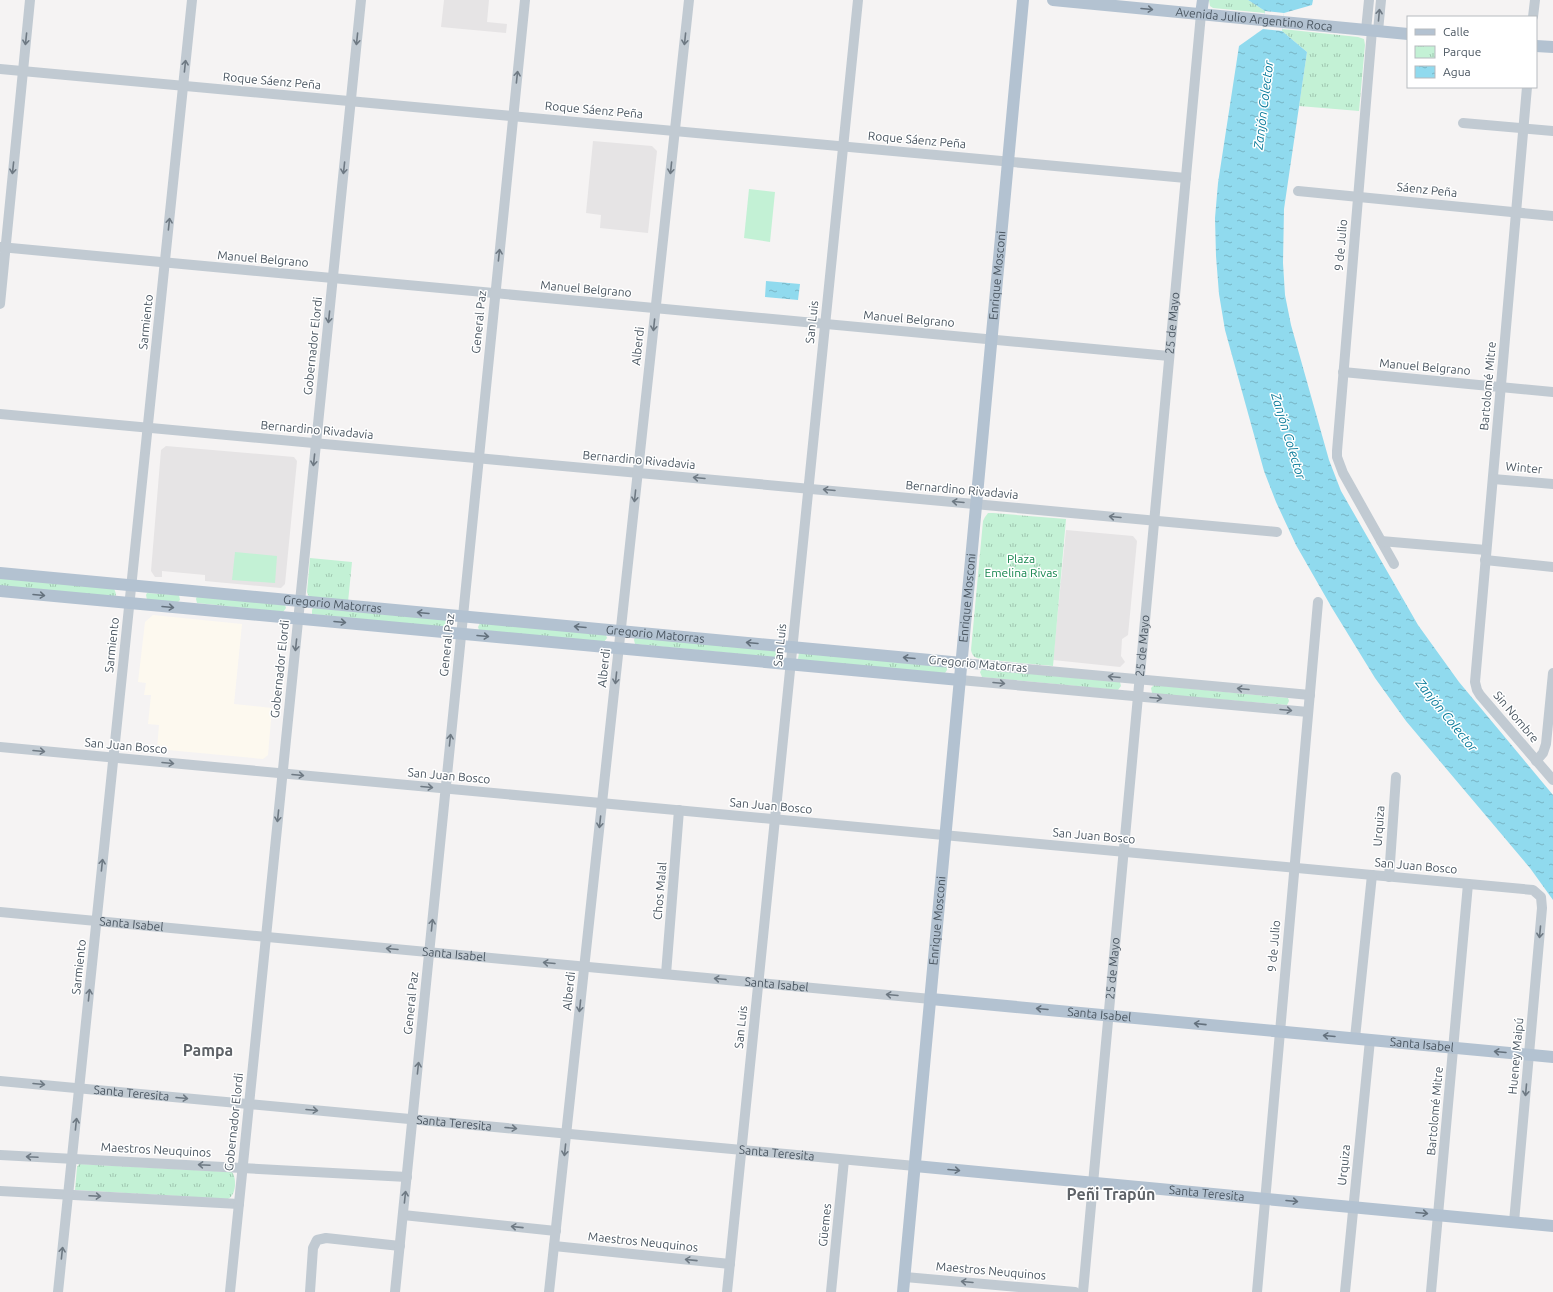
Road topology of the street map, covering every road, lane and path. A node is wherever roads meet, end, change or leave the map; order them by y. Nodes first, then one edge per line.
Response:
1 (30, 0) edge
2 (192, 0) edge
3 (361, 0) edge
4 (525, 0) edge
5 (689, 0) edge
6 (858, 0) edge
7 (1023, 0) edge
8 (1053, 0) edge
9 (1202, 0) edge
10 (1369, 0) edge
11 (1381, 0) edge
12 (1535, 0) edge
13 (1201, 14) junction
14 (1533, 16) edge
15 (1372, 30) junction
16 (1407, 34) edge
17 (1537, 46) edge
18 (1553, 47) edge
19 (0, 69) edge
20 (23, 71) junction
21 (183, 86) junction
22 (1527, 88) edge
23 (350, 101) junction
24 (513, 116) junction
25 (1463, 123) dead end
26 (1523, 129) junction
27 (675, 131) junction
28 (1553, 131) edge
29 (843, 146) junction
30 (1008, 162) junction
31 (1186, 178) junction
32 (1298, 191) dead end
33 (1358, 197) junction
34 (1516, 212) junction
35 (1553, 216) edge
36 (3, 247) edge
37 (165, 262) junction
38 (333, 278) junction
39 (495, 293) junction
40 (0, 304) edge
41 (656, 308) junction
42 (825, 324) junction
43 (992, 340) junction
44 (1170, 356) junction
45 (1343, 372) junction
46 (1501, 387) junction
47 (1553, 392) edge
48 (0, 414) edge
49 (148, 427) junction
50 (316, 443) junction
51 (479, 458) junction
52 (638, 473) junction
53 (1493, 479) junction
54 (1553, 484) edge
55 (808, 488) junction
56 (976, 504) junction
57 (1154, 521) junction
58 (1276, 532) dead end
59 (1381, 541) junction
60 (1486, 555) junction
61 (1394, 564) dead end
62 (1553, 567) edge
63 (0, 573) edge
64 (131, 586) junction
65 (0, 591) edge
66 (300, 601) junction
67 (1318, 602) dead end
68 (130, 603) junction
69 (463, 616) junction
70 (298, 619) junction
71 (621, 631) junction
72 (461, 634) junction
73 (792, 647) junction
74 (619, 648) junction
75 (962, 662) junction
76 (791, 664) junction
77 (1553, 673) edge
78 (1140, 679) junction
79 (960, 680) junction
80 (1476, 687) joint
81 (1310, 695) junction
82 (1138, 696) junction
83 (1308, 712) junction
84 (0, 747) edge
85 (114, 758) junction
86 (1536, 760) junction
87 (283, 773) junction
88 (1396, 777) dead end
89 (1553, 780) edge
90 (446, 788) junction
91 (602, 803) junction
92 (679, 810) junction
93 (775, 819) junction
94 (946, 835) junction
95 (1124, 852) junction
96 (1294, 868) junction
97 (1372, 875) junction
98 (1388, 876) junction
99 (1468, 884) junction
100 (1539, 894) joint
101 (0, 912) edge
102 (97, 921) junction
103 (266, 937) junction
104 (429, 952) junction
105 (584, 966) junction
106 (666, 974) junction
107 (758, 983) junction
108 (930, 999) junction
109 (1108, 1015) junction
110 (1280, 1031) junction
111 (1356, 1038) junction
112 (1370, 1040) junction
113 (1453, 1048) junction
114 (1529, 1055) junction
115 (1553, 1057) edge
116 (0, 1081) edge
117 (79, 1088) junction
118 (249, 1104) junction
119 (412, 1119) junction
120 (566, 1134) junction
121 (741, 1150) junction
122 (0, 1155) edge
123 (72, 1159) junction
124 (844, 1160) junction
125 (915, 1166) junction
126 (243, 1167) junction
127 (407, 1177) junction
128 (1093, 1183) junction
129 (0, 1191) edge
130 (68, 1195) junction
131 (1265, 1199) junction
132 (239, 1204) junction
133 (1353, 1207) junction
134 (403, 1215) junction
135 (1438, 1215) junction
136 (1514, 1222) junction
137 (1553, 1226) edge
138 (556, 1231) junction
139 (400, 1246) junction
140 (554, 1246) junction
141 (730, 1264) junction
142 (905, 1277) junction
143 (994, 1288) edge
144 (58, 1292) edge
145 (230, 1292) edge
146 (310, 1292) edge
147 (395, 1292) edge
148 (549, 1292) edge
149 (727, 1292) edge
150 (831, 1292) edge
151 (903, 1292) edge
152 (1075, 1292) edge
153 (1083, 1292) edge
154 (1257, 1292) edge
155 (1345, 1292) edge
156 (1431, 1292) edge

1 -> 20 street
21 -> 2 street, Sarmiento
3 -> 23 street, Gobernador Elordi
24 -> 4 street, General Paz
5 -> 27 street, Alberdi
6 - 29 street, San Luis
7 - 30 main road, Enrique Mosconi
8 -> 13 main road, Avenida Julio Argentino Roca
9 - 13 main road, 25 de Mayo
10 - 15 street, 9 de Julio
15 -> 11 street, 9 de Julio
12 - 14 street
13 - 15 main road, Avenida Julio Argentino Roca
13 - 31 street, 25 de Mayo
15 - 16 main road, Avenida Julio Argentino Roca
15 - 33 street, 9 de Julio
17 - 18 main road
19 - 20 street, Roque Sáenz Peña
20 - 21 street, Roque Sáenz Peña
20 -> 36 street
21 - 23 street, Roque Sáenz Peña
37 -> 21 street, Sarmiento
22 - 26 street, Bartolomé Mitre
23 - 24 street, Roque Sáenz Peña
23 -> 38 street, Gobernador Elordi
24 - 27 street, Roque Sáenz Peña
39 -> 24 street, General Paz
25 - 26 street
26 - 28 street
26 - 34 street, Bartolomé Mitre
27 - 29 street, Roque Sáenz Peña
27 -> 41 street, Alberdi
29 - 30 street, Roque Sáenz Peña
29 - 42 street, San Luis
30 - 31 street, Roque Sáenz Peña
30 - 43 main road, Enrique Mosconi
31 - 44 street, 25 de Mayo
32 - 33 street, Sáenz Peña
33 - 34 street, Sáenz Peña
33 - 45 street, 9 de Julio
34 - 35 street, Sáenz Peña
34 - 46 street, Bartolomé Mitre
36 - 37 street, Manuel Belgrano
36 - 40 street
37 - 38 street, Manuel Belgrano
37 - 49 street, Sarmiento
38 - 39 street, Manuel Belgrano
38 -> 50 street, Gobernador Elordi
39 - 41 street, Manuel Belgrano
39 - 51 street, General Paz
41 - 42 street, Manuel Belgrano
41 -> 52 street, Alberdi
42 - 43 street, Manuel Belgrano
42 - 55 street, San Luis
43 - 44 street, Manuel Belgrano
43 - 56 main road, Enrique Mosconi
44 - 57 street, 25 de Mayo
45 - 46 street, Manuel Belgrano
45 - 59 street, 9 de Julio
46 - 47 street, Manuel Belgrano
46 - 53 street, Bartolomé Mitre
48 - 49 street, Bernardino Rivadavia
49 - 50 street, Bernardino Rivadavia
49 - 64 street, Sarmiento
50 - 51 street, Bernardino Rivadavia
50 -> 66 street, Gobernador Elordi
51 - 52 street, Bernardino Rivadavia
51 - 69 street, General Paz
55 -> 52 street, Bernardino Rivadavia
52 -> 71 street, Alberdi
53 - 54 street, Winter
53 - 60 street, Bartolomé Mitre
56 -> 55 street, Bernardino Rivadavia
55 - 73 street, San Luis
57 -> 56 street, Bernardino Rivadavia
56 - 75 main road, Enrique Mosconi
57 - 58 street, Bernardino Rivadavia
57 - 78 street, 25 de Mayo
59 - 60 street
59 - 61 street
60 - 62 street
60 - 80 street, Bartolomé Mitre
63 - 64 main road, Gregorio Matorras
64 - 66 main road, Gregorio Matorras
64 - 68 street, Sarmiento
65 -> 68 main road, Gregorio Matorras
69 -> 66 main road, Gregorio Matorras
66 - 70 street, Gobernador Elordi
67 - 81 street, 9 de Julio
68 -> 70 main road, Gregorio Matorras
68 - 85 street, Sarmiento
71 -> 69 main road, Gregorio Matorras
69 - 72 street, General Paz
70 -> 72 main road, Gregorio Matorras
70 -> 87 street, Gobernador Elordi
73 -> 71 main road, Gregorio Matorras
71 - 74 street, Alberdi
72 -> 74 main road, Gregorio Matorras
90 -> 72 street, General Paz
75 -> 73 main road, Gregorio Matorras
73 - 76 street, San Luis
74 - 76 main road, Gregorio Matorras
74 -> 91 street, Alberdi
78 -> 75 street, Gregorio Matorras
75 - 79 main road, Enrique Mosconi
76 - 79 main road, Gregorio Matorras
76 - 93 street, San Luis
77 - 86 street
81 -> 78 street, Gregorio Matorras
78 - 82 street, 25 de Mayo
79 -> 82 street, Gregorio Matorras
79 - 94 main road, Enrique Mosconi
80 - 86 street, Sin Nombre
81 - 83 street, 9 de Julio
82 -> 83 street, Gregorio Matorras
82 - 95 street, 25 de Mayo
83 - 96 street, 9 de Julio
84 -> 85 street, San Juan Bosco
85 -> 87 street, San Juan Bosco
102 -> 85 street, Sarmiento
86 - 89 street, Sin Nombre
87 -> 90 street, San Juan Bosco
87 -> 103 street, Gobernador Elordi
88 - 98 street, Urquiza
90 - 91 street, San Juan Bosco
104 -> 90 street, General Paz
91 - 92 street, San Juan Bosco
91 -> 105 street, Alberdi
92 - 93 street, San Juan Bosco
92 - 106 street, Chos Malal
93 - 94 street, San Juan Bosco
93 - 107 street, San Luis
94 - 95 street, San Juan Bosco
94 - 108 main road, Enrique Mosconi
95 - 96 street, San Juan Bosco
95 - 109 street, 25 de Mayo
96 - 97 street, San Juan Bosco
96 - 110 street, 9 de Julio
97 - 98 street, San Juan Bosco
97 - 111 street
98 - 99 street, San Juan Bosco
99 - 100 street, San Juan Bosco
99 - 113 street, Bartolomé Mitre
100 -> 114 street, Hueney Maipú
101 - 102 street, Santa Isabel
102 - 103 street, Santa Isabel
117 -> 102 street, Sarmiento
104 -> 103 street, Santa Isabel
103 - 118 street, Gobernador Elordi
105 -> 104 street, Santa Isabel
119 -> 104 street, General Paz
105 - 106 street, Santa Isabel
105 -> 120 street, Alberdi
107 -> 106 street, Santa Isabel
108 -> 107 street, Santa Isabel
107 - 121 street, San Luis
109 -> 108 main road, Santa Isabel
108 - 125 main road, Enrique Mosconi
110 -> 109 main road, Santa Isabel
109 - 128 street, 25 de Mayo
111 -> 110 main road, Santa Isabel
110 - 131 street, 9 de Julio
111 - 112 main road, Santa Isabel
112 - 113 main road, Santa Isabel
112 - 133 street, Urquiza
114 -> 113 main road, Santa Isabel
113 - 135 street, Bartolomé Mitre
114 - 115 main road, Santa Isabel
114 -> 136 street, Hueney Maipú
116 -> 117 street, Santa Teresita
117 -> 118 street, Santa Teresita
123 -> 117 street, Sarmiento
118 -> 119 street, Santa Teresita
118 - 126 street, Gobernador Elordi
119 -> 120 street, Santa Teresita
119 - 127 street, General Paz
120 - 121 street, Santa Teresita
120 -> 138 street, Alberdi
121 - 124 street, Santa Teresita
121 - 141 street, San Luis
123 -> 122 street, Maestros Neuquinos
126 -> 123 street, Maestros Neuquinos
123 - 130 street, Sarmiento
124 - 125 street, Santa Teresita
124 - 150 street, Güemes
125 -> 128 main road, Santa Teresita
125 - 142 main road, Enrique Mosconi
126 - 127 street, Maestros Neuquinos
126 - 132 street, Gobernador Elordi
134 -> 127 street, General Paz
128 - 131 main road, Santa Teresita
128 - 153 street, 25 de Mayo
129 - 130 street
130 -> 132 street
144 -> 130 street, Sarmiento
131 -> 133 main road, Santa Teresita
131 - 154 street, 9 de Julio
132 - 145 street, Gobernador Elordi
133 -> 135 main road, Santa Teresita
133 - 155 street, Urquiza
138 -> 134 street
134 - 139 street, General Paz
135 - 136 main road, Santa Teresita
135 - 156 street, Bartolomé Mitre
136 - 137 main road, Santa Teresita
138 - 140 street, Alberdi
139 - 146 street
139 - 147 street, General Paz
141 -> 140 street, Maestros Neuquinos
140 - 148 street, Alberdi
141 - 149 street, San Luis
143 -> 142 street, Maestros Neuquinos
142 - 151 main road, Enrique Mosconi
143 - 152 street, Maestros Neuquinos

